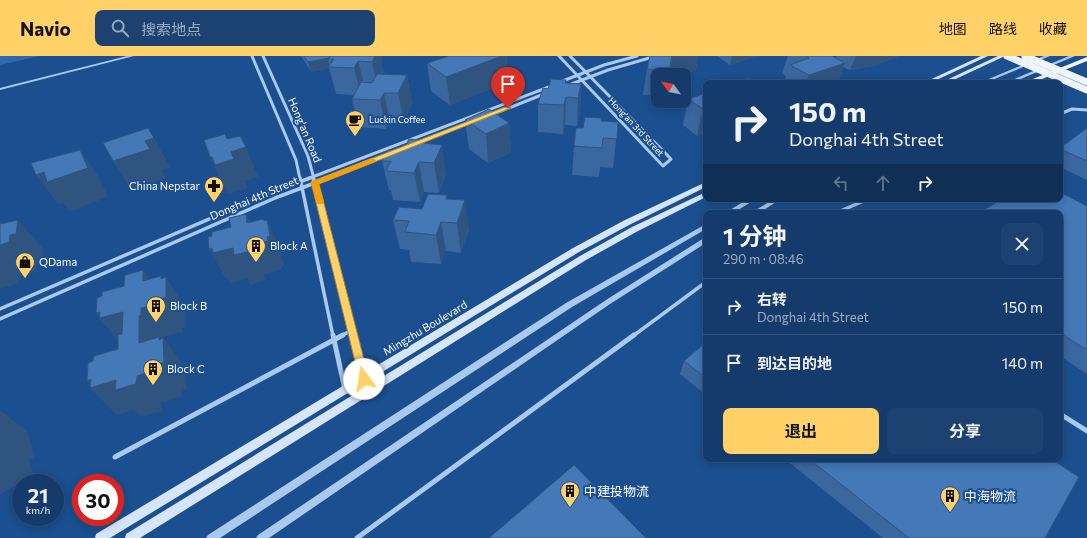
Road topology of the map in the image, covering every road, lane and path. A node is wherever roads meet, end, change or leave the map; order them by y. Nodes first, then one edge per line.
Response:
1 (117, 56) edge
2 (132, 56) edge
3 (252, 56) edge
4 (263, 56) edge
5 (559, 56) edge
6 (570, 56) edge
7 (637, 56) edge
8 (656, 56) edge
9 (985, 56) edge
10 (1002, 56) edge
11 (1007, 56) edge
12 (1025, 56) edge
13 (1048, 56) edge
14 (1073, 56) edge
15 (1087, 59) edge
16 (586, 72) junction
17 (578, 76) junction
18 (590, 77) junction
19 (582, 80) junction
20 (933, 80) edge
21 (950, 80) edge
22 (988, 80) edge
23 (1014, 80) edge
24 (1034, 80) edge
25 (1087, 82) edge
26 (0, 84) edge
27 (567, 86) edge
28 (0, 88) edge
29 (1087, 90) edge
30 (552, 91) edge
31 (1087, 110) edge
32 (1063, 113) edge
33 (485, 117) edge
34 (471, 123) edge
35 (419, 142) edge
36 (411, 145) edge
37 (313, 176) junction
38 (300, 181) junction
39 (315, 182) junction
40 (703, 185) edge
41 (302, 187) junction
42 (703, 196) edge
43 (748, 202) edge
44 (773, 202) edge
45 (861, 202) edge
46 (733, 210) edge
47 (759, 210) edge
48 (843, 210) edge
49 (703, 228) edge
50 (703, 242) edge
51 (703, 284) edge
52 (0, 309) edge
53 (0, 319) edge
54 (352, 330) junction
55 (334, 339) junction
56 (364, 379) junction
57 (345, 390) junction
58 (359, 396) junction
59 (1063, 416) edge
60 (1087, 431) edge
61 (115, 457) dead end
62 (100, 538) edge
63 (130, 538) edge
64 (211, 538) edge
65 (261, 538) edge
66 (357, 538) edge

1 - 26 street
2 - 28 street
3 - 38 street, Hong'an Road
4 - 37 street, Hong'an Road
5 - 17 street, Hong'an 3rd Street
6 - 16 street, Hong'an 3rd Street
7 - 16 street, Donghai 4th Street
8 - 18 street
9 - 20 main road
10 - 21 main road
11 - 29 main road, bridge
12 - 25 main road, bridge
13 - 22 street
14 - 23 street
15 - 24 main road
16 - 17 street, Donghai 4th Street
16 - 18 street, Hong'an 3rd Street
17 - 19 street, Hong'an 3rd Street
17 - 37 street, Donghai 4th Street
18 - 19 street
18 - 19 street, Hong'an 3rd Street
19 - 27 street
30 - 33 street
31 - 32 street
34 - 35 street
36 - 39 street, Donghai 4th Street
37 - 38 street, Donghai 4th Street
37 - 39 street, Hong'an Road
38 - 41 street, Hong'an Road
38 - 52 street, Donghai 4th Street
39 - 41 street, Donghai 4th Street
39 - 54 street, Hong'an Road
40 - 56 main road, Mingzhu Boulevard
41 - 53 street, Donghai 4th Street
41 - 55 street, Hong'an Road
42 - 58 main road
43 - 46 street
44 - 47 street
45 - 48 street
49 - 64 street
50 - 65 street
51 - 66 street
54 - 55 street
54 - 56 street, Hong'an Road
55 - 57 street, Hong'an Road
55 - 61 street
56 - 57 main road, Mingzhu Boulevard
56 - 58 street
57 - 58 street
57 - 62 main road, Mingzhu Boulevard
58 - 63 main road
59 - 60 street

